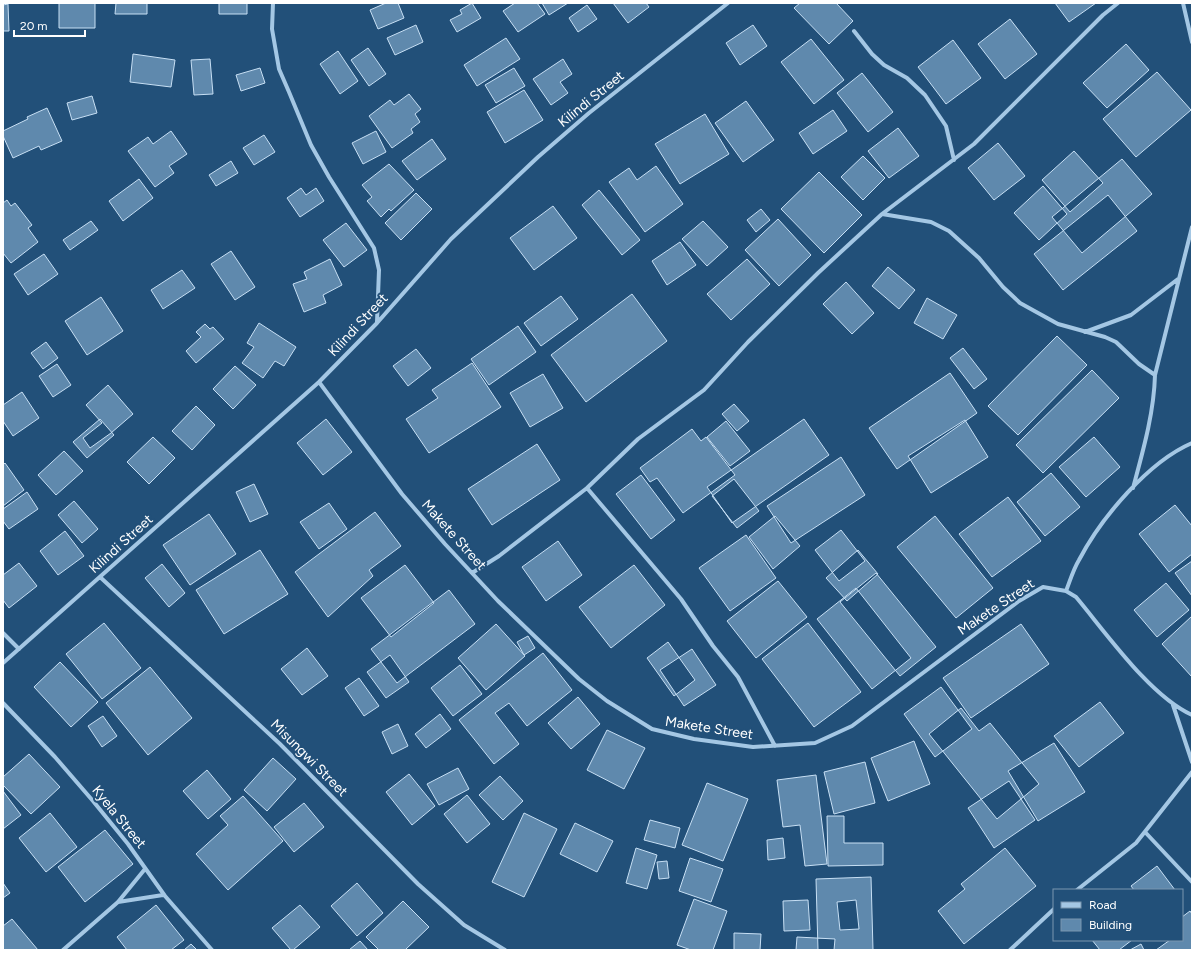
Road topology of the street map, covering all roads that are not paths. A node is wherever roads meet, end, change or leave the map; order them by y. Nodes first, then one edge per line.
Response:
1 (273, 3) edge
2 (728, 3) edge
3 (1118, 3) edge
4 (1183, 3) edge
5 (854, 31) dead end
6 (1192, 42) edge
7 (954, 160) junction
8 (882, 214) junction
9 (1192, 227) edge
10 (1179, 279) junction
11 (377, 323) junction
12 (1084, 332) junction
13 (1155, 375) junction
14 (319, 382) junction
15 (1192, 443) edge
16 (587, 488) junction
17 (1133, 488) junction
18 (472, 573) junction
19 (100, 577) junction
20 (1066, 591) junction
21 (3, 633) edge
22 (19, 650) junction
23 (3, 663) edge
24 (3, 703) edge
25 (1173, 705) junction
26 (1192, 715) edge
27 (776, 746) junction
28 (1192, 762) edge
29 (1192, 772) edge
30 (1144, 832) junction
31 (145, 869) junction
32 (1192, 882) edge
33 (1078, 889) edge
34 (164, 894) junction
35 (118, 902) junction
36 (1053, 910) edge
37 (63, 950) edge
38 (212, 950) edge
39 (505, 950) edge
40 (1010, 950) edge

1 - 11 street
2 - 11 street, Kilindi Street
3 - 7 street
4 - 6 street
5 - 7 street
7 - 8 street
8 - 12 street
8 - 16 street
9 - 10 street
10 - 12 street
10 - 13 street
11 - 14 street, Kilindi Street
12 - 13 street
13 - 17 street
14 - 18 street, Makete Street
14 - 19 street, Kilindi Street
15 - 17 street
16 - 18 street
16 - 27 street
17 - 20 street
18 - 27 street, Makete Street
19 - 22 street, Kilindi Street
19 - 39 street, Misungwi Street
20 - 25 street
20 - 27 street, Makete Street
21 - 22 street
22 - 23 street, Kilindi Street
24 - 31 street, Kyela Street
25 - 26 street
25 - 28 street
29 - 30 street
30 - 32 street
30 - 33 street
31 - 34 street, Kyela Street
31 - 35 street
34 - 35 street
34 - 38 street, Kyela Street
35 - 37 street
36 - 40 street

